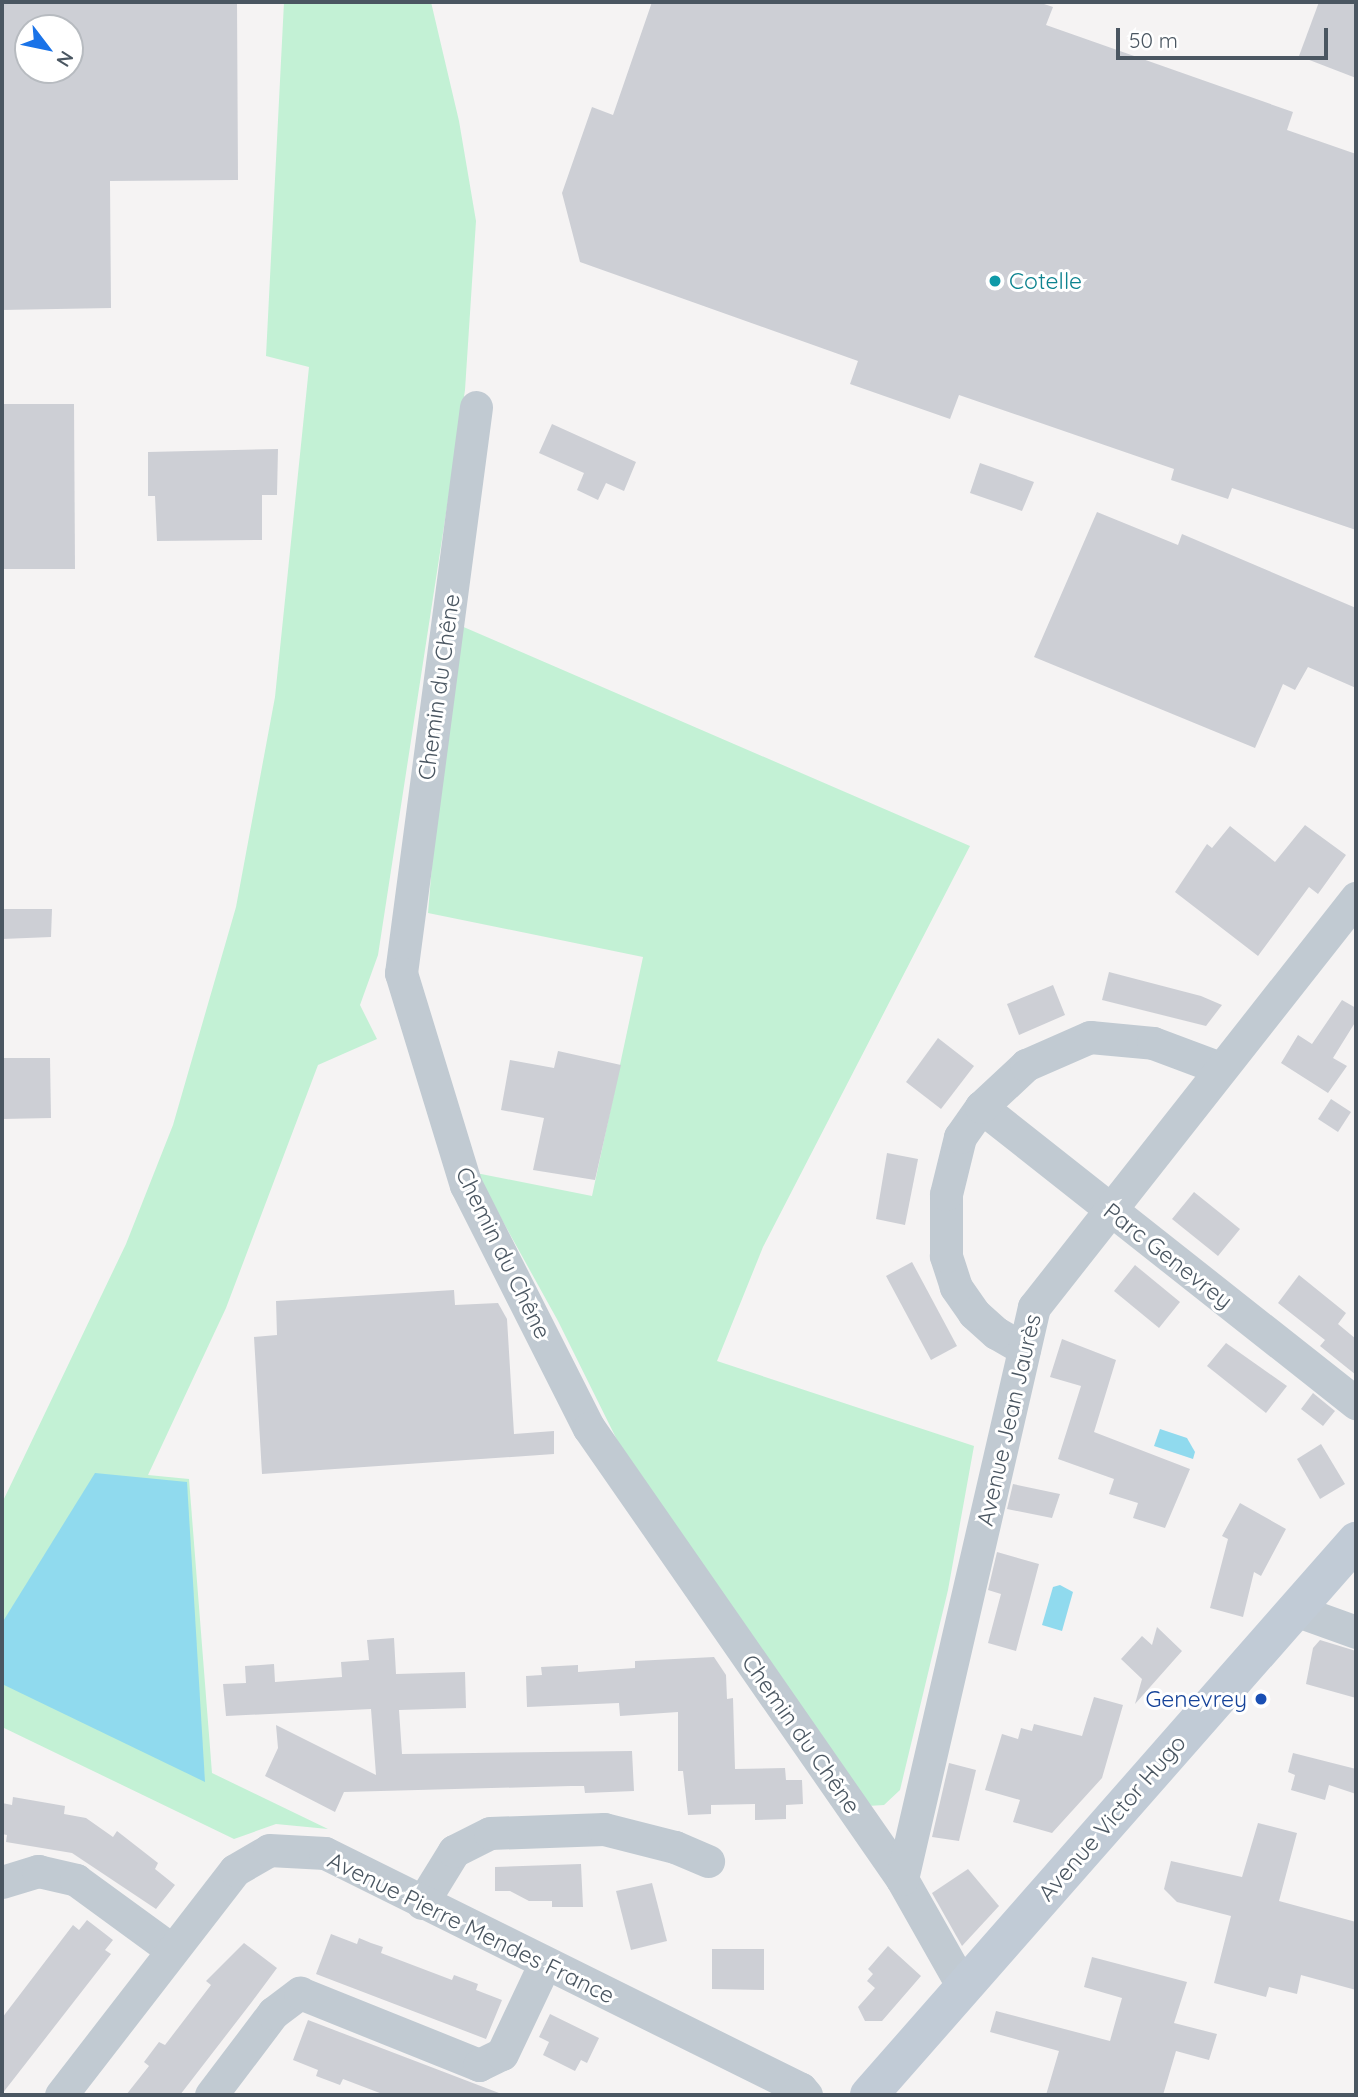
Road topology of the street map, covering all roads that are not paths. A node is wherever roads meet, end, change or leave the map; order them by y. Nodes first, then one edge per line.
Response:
1 (476, 407) dead end
2 (1356, 898) edge
3 (1220, 1068) junction
4 (981, 1107) junction
5 (1109, 1211) junction
6 (1024, 1349) junction
7 (1356, 1403) edge
8 (1356, 1541) edge
9 (1295, 1610) junction
10 (1356, 1632) edge
11 (708, 1861) dead end
12 (902, 1879) junction
13 (2, 1882) edge
14 (422, 1903) junction
15 (172, 1950) junction
16 (544, 1965) junction
17 (964, 1987) junction
18 (61, 2095) edge
19 (211, 2095) edge
20 (806, 2095) edge
21 (869, 2095) edge

1 - 12 street, Chemin du Chêne
2 - 3 street, Avenue Jean Jaurès
3 - 4 street
3 - 5 street, Avenue Jean Jaurès
4 - 5 street, Parc Genevrey
4 - 6 street
5 - 6 street, Avenue Jean Jaurès
5 - 7 street, Parc Genevrey
6 - 12 street, Avenue Jean Jaurès
8 - 9 street, Avenue Victor Hugo
9 - 10 street
9 - 17 street, Avenue Victor Hugo
11 - 14 street
12 - 17 street
13 - 15 street
14 - 15 street, Avenue Pierre Mendes France
14 - 16 street, Avenue Pierre Mendes France
15 - 18 street, Avenue Pierre Mendes France
16 - 19 street
16 - 20 street, Avenue Pierre Mendes France
17 - 21 street, Avenue Victor Hugo

